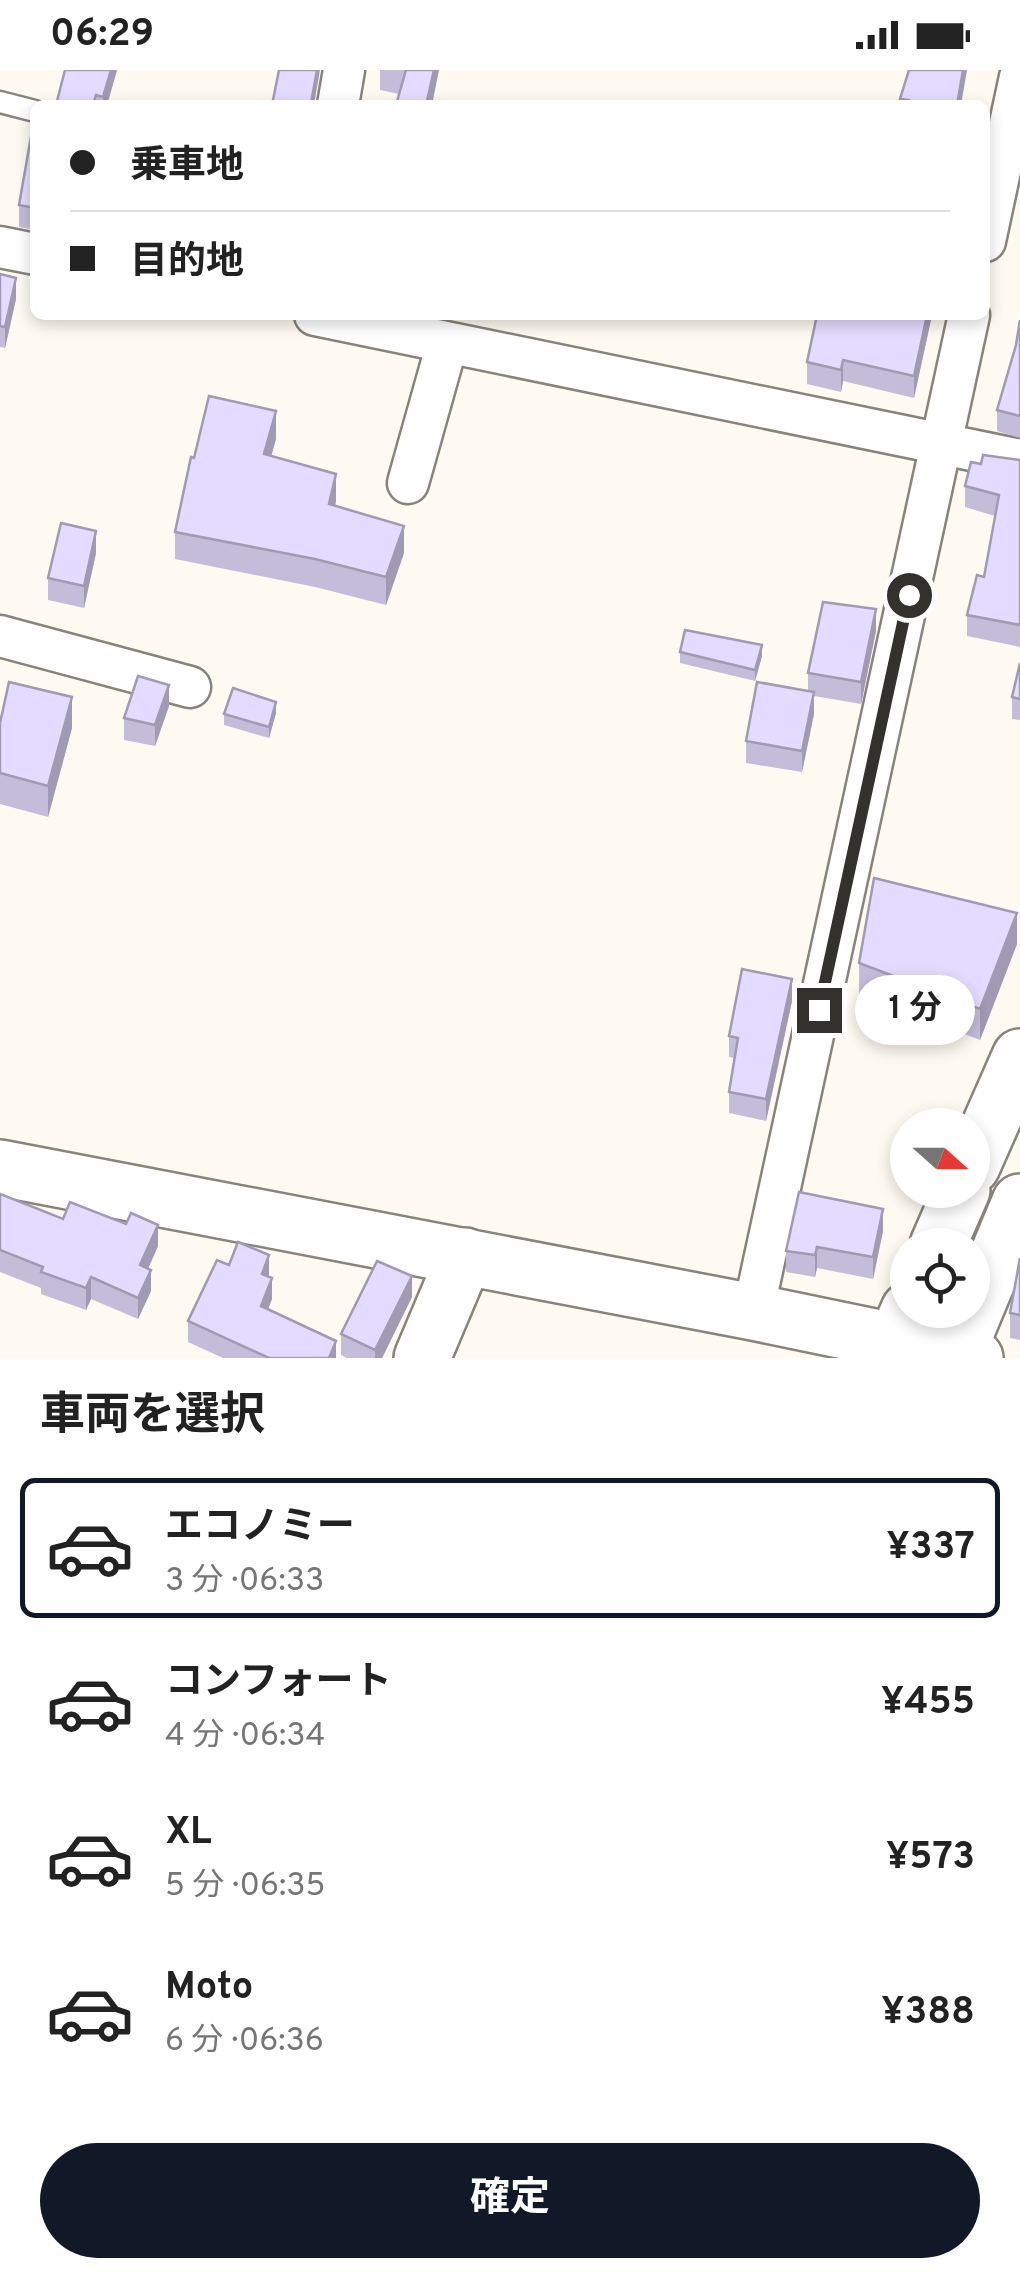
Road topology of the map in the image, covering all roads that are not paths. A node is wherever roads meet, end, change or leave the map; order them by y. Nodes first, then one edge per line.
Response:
1 (344, 70) edge
2 (1020, 77) edge
3 (339, 100) edge
4 (0, 102) edge
5 (30, 110) edge
6 (1009, 187) edge
7 (990, 230) edge
8 (0, 246) edge
9 (30, 253) edge
10 (338, 320) edge
11 (968, 320) edge
12 (447, 344) junction
13 (942, 444) junction
14 (1020, 460) edge
15 (408, 483) dead end
16 (0, 636) edge
17 (190, 687) dead end
18 (1020, 1057) edge
19 (990, 1125) edge
20 (0, 1168) edge
21 (1020, 1202) edge
22 (464, 1256) junction
23 (753, 1312) junction
24 (898, 1337) edge
25 (962, 1357) edge
26 (422, 1358) edge

1 - 3 street
2 - 6 street
4 - 5 lane
6 - 7 street
8 - 9 street
10 - 12 street
11 - 13 street
12 - 13 street
12 - 15 street
13 - 14 street
13 - 23 street
16 - 17 street
18 - 19 main road
20 - 22 main road
21 - 25 main road
22 - 23 main road
22 - 26 main road
23 - 24 main road
24 - 25 main road

